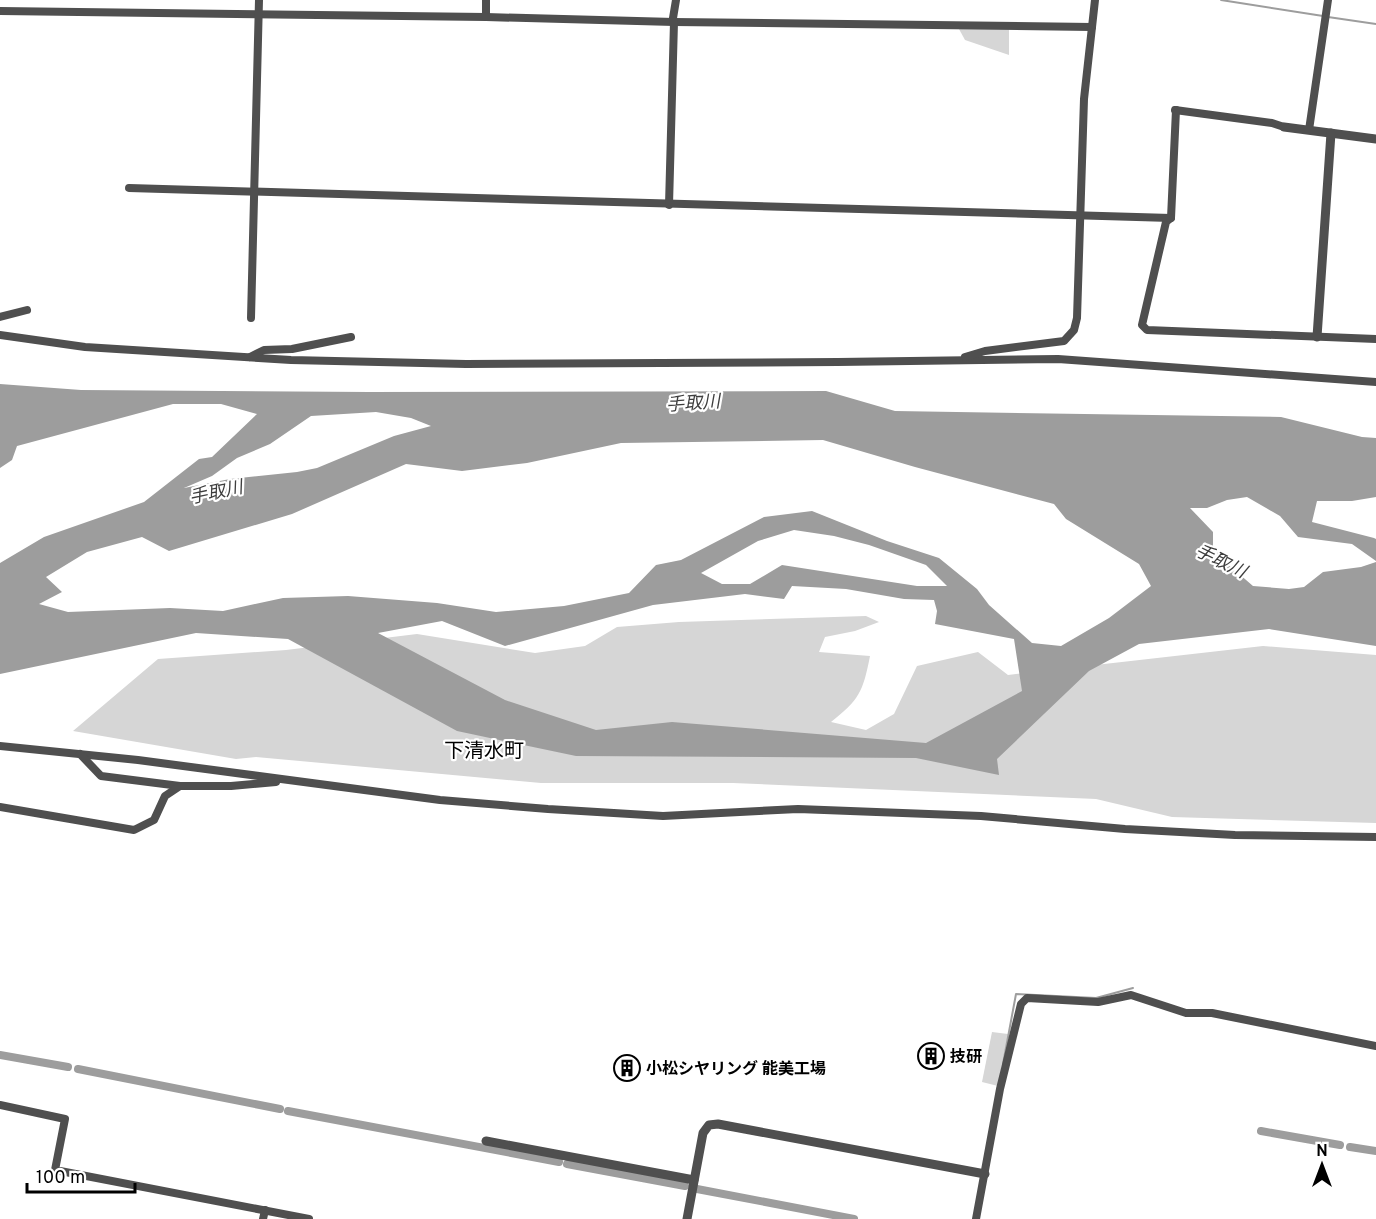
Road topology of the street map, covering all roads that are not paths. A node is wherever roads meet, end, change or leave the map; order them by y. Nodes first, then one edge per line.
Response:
1 (260, 0) edge
2 (486, 0) edge
3 (676, 0) edge
4 (1095, 0) edge
5 (1328, 0) edge
6 (0, 10) edge
7 (260, 14) junction
8 (486, 17) junction
9 (674, 22) junction
10 (1092, 27) junction
11 (1284, 127) joint
12 (1309, 130) junction
13 (1331, 133) junction
14 (1376, 139) edge
15 (129, 188) dead end
16 (255, 192) junction
17 (669, 205) junction
18 (1080, 216) junction
19 (1172, 218) junction
20 (27, 310) dead end
21 (0, 317) edge
22 (251, 318) dead end
23 (0, 335) edge
24 (351, 337) dead end
25 (1317, 337) junction
26 (1376, 339) edge
27 (249, 357) junction
28 (961, 360) junction
29 (1376, 382) edge
30 (0, 746) edge
31 (80, 754) junction
32 (293, 781) junction
33 (180, 786) junction
34 (0, 807) edge
35 (1376, 837) edge
36 (1376, 1046) edge
37 (0, 1105) edge
38 (486, 1141) dead end
39 (985, 1174) junction
40 (694, 1180) junction
41 (265, 1210) junction
42 (263, 1219) edge
43 (309, 1219) edge
44 (687, 1219) edge
45 (976, 1219) edge

1 - 7 street
2 - 8 street
3 - 9 street
4 - 10 street
5 - 12 street
6 - 7 street
7 - 8 street
7 - 16 street
8 - 9 street
9 - 10 street
9 - 17 street
10 - 18 street
11 - 12 street
11 - 19 street
12 - 13 street
13 - 14 street
13 - 25 street
15 - 16 street
16 - 17 street
16 - 22 street
17 - 18 street
18 - 19 street
18 - 28 street
19 - 25 street
20 - 21 street
23 - 27 street
24 - 27 street
25 - 26 street
27 - 28 street
28 - 29 street
30 - 31 street
31 - 32 street
31 - 33 street
32 - 33 street
32 - 35 street
33 - 34 street
36 - 39 street
37 - 41 street
38 - 40 street
39 - 40 street
39 - 45 street
40 - 44 street
41 - 42 street
41 - 43 street

